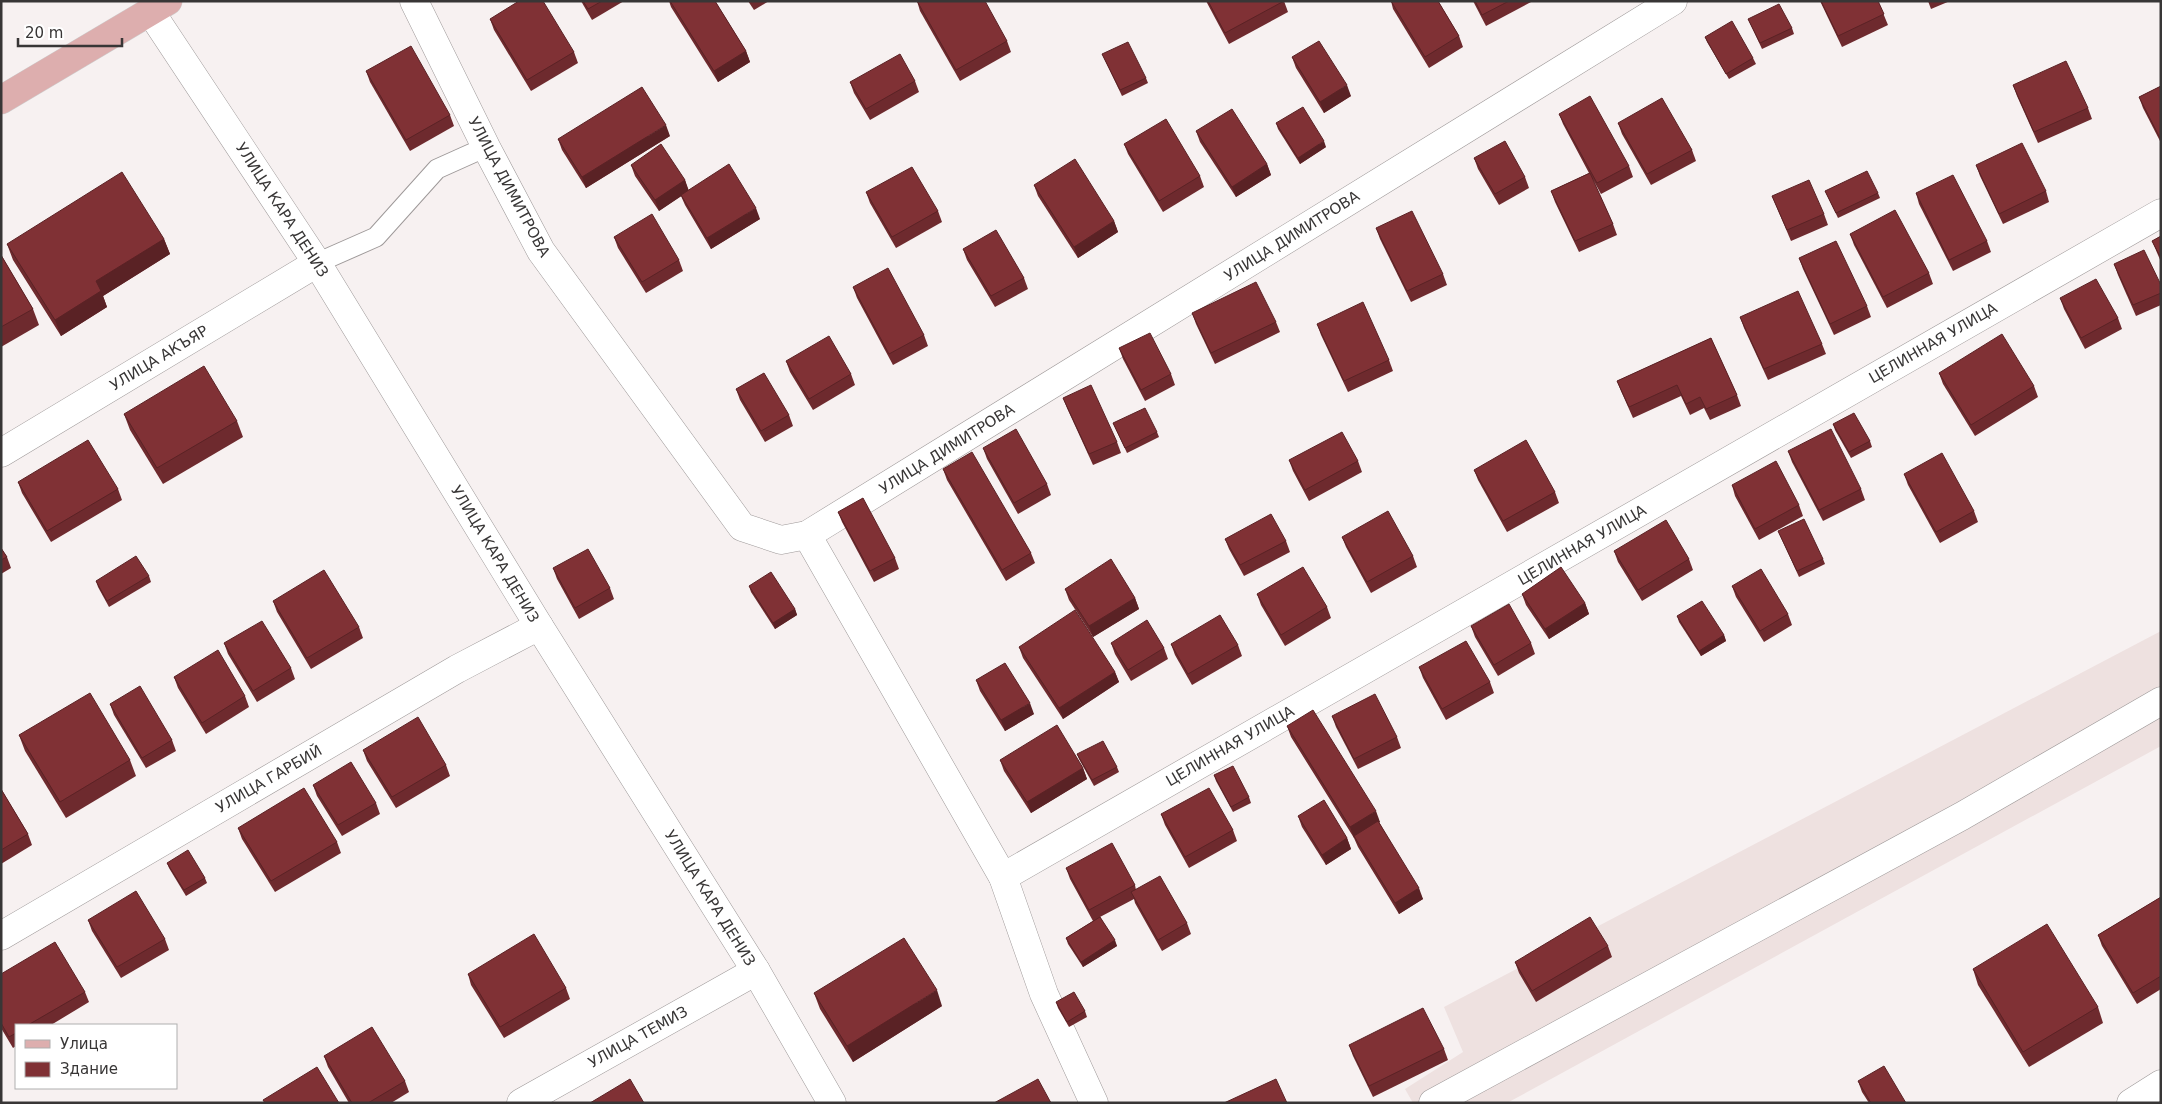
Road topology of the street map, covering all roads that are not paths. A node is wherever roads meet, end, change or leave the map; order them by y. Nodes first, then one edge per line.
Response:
1 (414, 1) edge
2 (1673, 1) edge
3 (155, 5) edge
4 (1, 100) edge
5 (486, 147) junction
6 (2161, 213) edge
7 (317, 263) junction
8 (1, 453) edge
9 (807, 535) junction
10 (539, 626) junction
11 (2161, 701) edge
12 (1003, 877) junction
13 (1, 936) edge
14 (756, 971) junction
15 (2161, 1084) edge
16 (520, 1103) edge
17 (832, 1103) edge
18 (1094, 1103) edge
19 (1433, 1103) edge
20 (2130, 1103) edge

1 - 5 street, УЛИЦА ДИМИТРОВА
2 - 9 street, УЛИЦА ДИМИТРОВА
3 - 4 main road
3 - 7 street, УЛИЦА КАРА ДЕНИЗ
5 - 7 lane
5 - 9 street, УЛИЦА ДИМИТРОВА
6 - 12 street, ЦЕЛИННАЯ УЛИЦА
7 - 8 street, УЛИЦА АКЪЯР
7 - 10 street, УЛИЦА КАРА ДЕНИЗ
9 - 12 street
10 - 13 street, УЛИЦА ГАРБИЙ
10 - 14 street, УЛИЦА КАРА ДЕНИЗ
11 - 19 street
12 - 18 street
14 - 16 street, УЛИЦА ТЕМИЗ
14 - 17 street, УЛИЦА КАРА ДЕНИЗ
15 - 20 street

